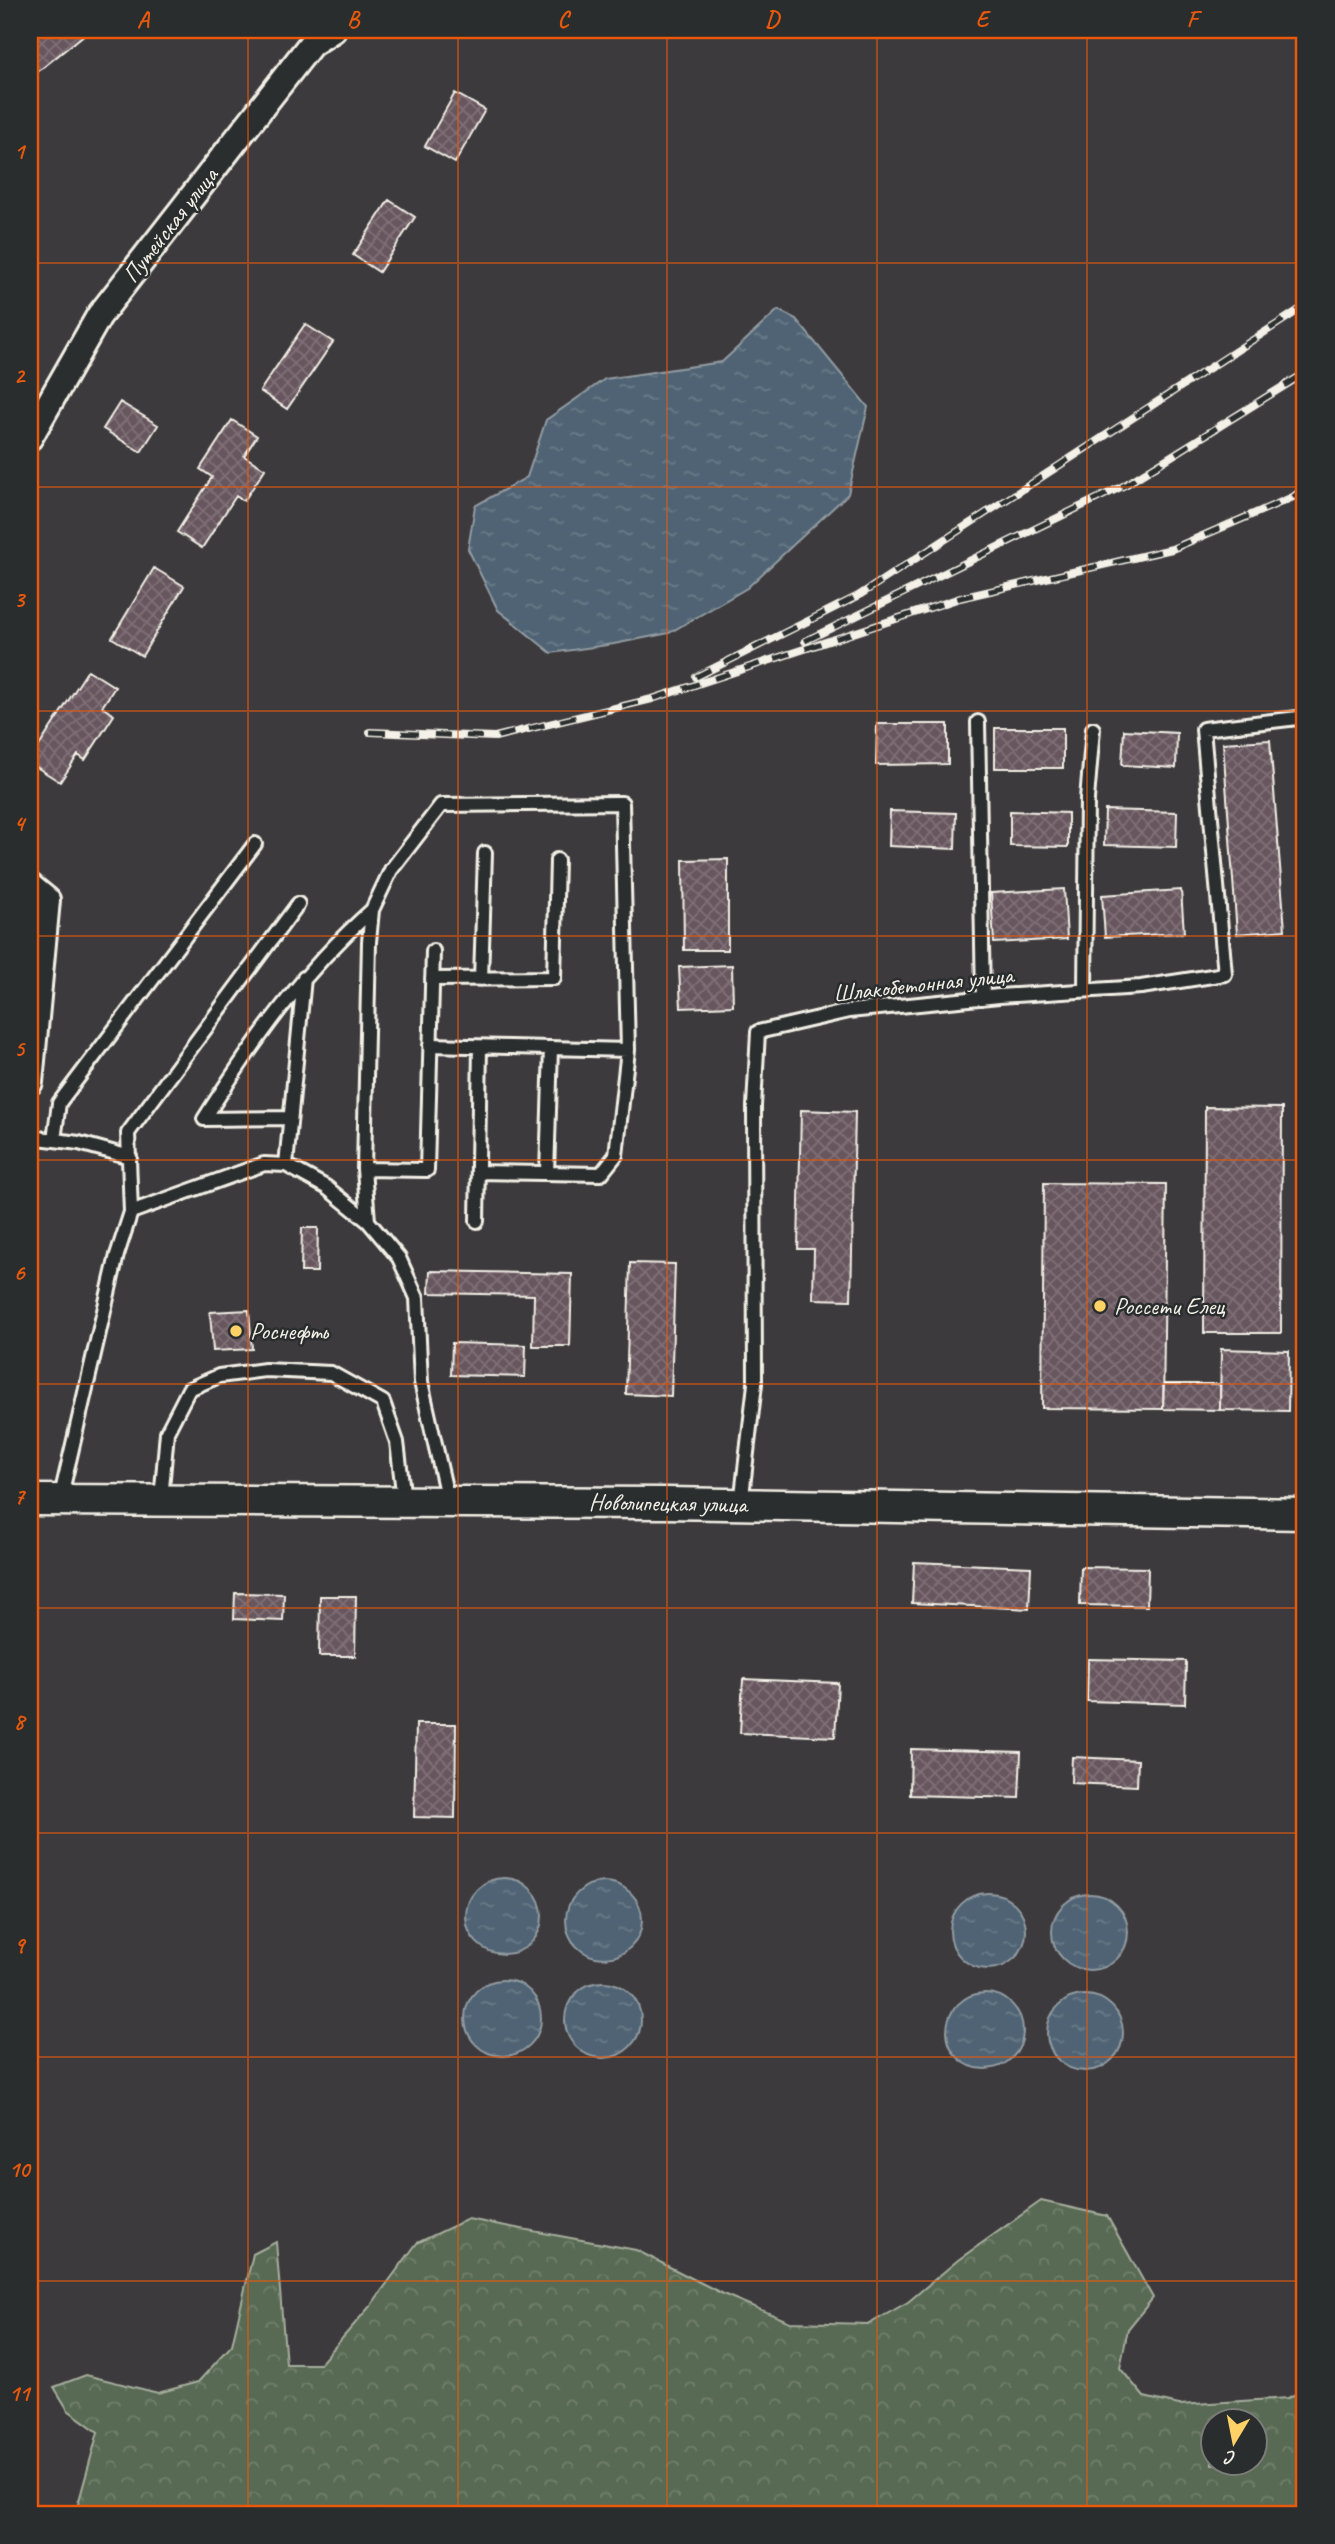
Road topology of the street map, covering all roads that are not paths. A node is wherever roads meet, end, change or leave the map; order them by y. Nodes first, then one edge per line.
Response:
1 (333, 30) edge
2 (30, 437) edge
3 (1298, 718) dead end
4 (978, 722) dead end
5 (1093, 729) dead end
6 (255, 844) dead end
7 (485, 853) dead end
8 (557, 860) dead end
9 (30, 886) edge
10 (298, 904) dead end
11 (372, 910) junction
12 (433, 951) dead end
13 (304, 978) junction
14 (432, 979) junction
15 (481, 979) junction
16 (1085, 990) junction
17 (983, 998) junction
18 (430, 1045) junction
19 (480, 1046) junction
20 (551, 1048) junction
21 (628, 1050) junction
22 (30, 1082) edge
23 (289, 1118) junction
24 (30, 1137) edge
25 (54, 1140) junction
26 (130, 1157) junction
27 (286, 1165) junction
28 (363, 1169) junction
29 (478, 1172) junction
30 (547, 1173) junction
31 (131, 1212) junction
32 (368, 1221) junction
33 (477, 1221) dead end
34 (30, 1500) edge
35 (60, 1500) junction
36 (161, 1500) junction
37 (404, 1500) junction
38 (448, 1501) junction
39 (741, 1504) junction
40 (1305, 1514) edge

1 - 2 street, Путейская улица
3 - 16 lane, Шлакобетонная улица
4 - 17 lane
5 - 16 lane
6 - 25 lane
7 - 15 lane
8 - 15 lane
9 - 22 street
10 - 26 lane
11 - 13 lane
11 - 21 lane
11 - 28 lane
12 - 14 lane
13 - 23 lane
13 - 23 lane
14 - 15 lane
14 - 18 lane
16 - 17 lane, Шлакобетонная улица
17 - 39 lane, Шлакобетонная улица
18 - 19 lane
18 - 28 lane
19 - 20 lane
19 - 29 lane
20 - 21 lane
20 - 30 lane
21 - 30 lane
23 - 27 lane
24 - 25 lane
25 - 26 lane
26 - 31 lane
27 - 31 lane
27 - 32 lane
28 - 32 lane
29 - 30 lane
29 - 33 lane
31 - 35 lane
32 - 38 lane
34 - 35 street, Новолипецкая улица
35 - 36 street, Новолипецкая улица
36 - 37 street, Новолипецкая улица
36 - 37 lane
37 - 38 street, Новолипецкая улица
38 - 39 street, Новолипецкая улица
39 - 40 street, Новолипецкая улица

